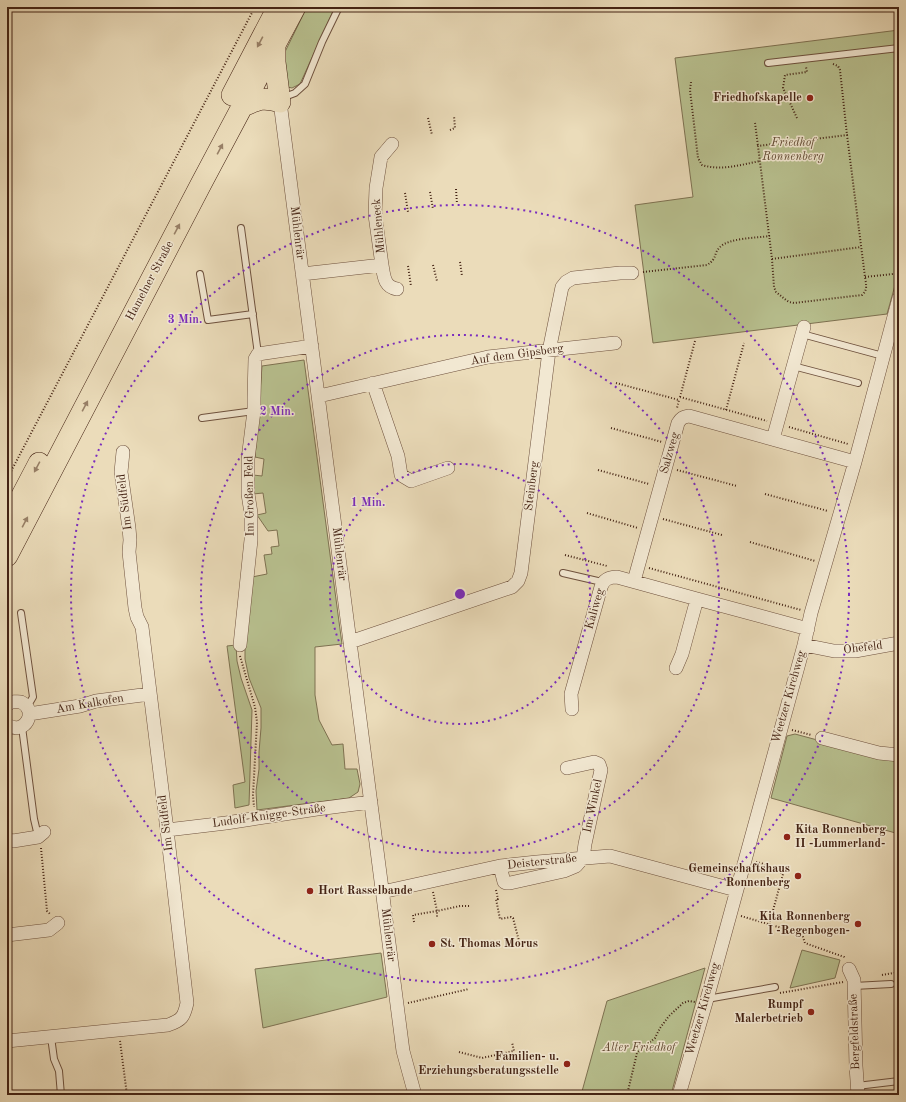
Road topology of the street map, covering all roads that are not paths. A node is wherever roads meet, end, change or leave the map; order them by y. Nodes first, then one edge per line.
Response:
1 (278, 7) edge
2 (295, 7) edge
3 (339, 7) edge
4 (275, 46) junction
5 (899, 48) edge
6 (768, 63) dead end
7 (280, 102) junction
8 (243, 106) junction
9 (392, 144) dead end
10 (241, 228) dead end
11 (382, 265) junction
12 (632, 273) dead end
13 (200, 274) dead end
14 (302, 274) junction
15 (397, 289) dead end
16 (899, 298) edge
17 (253, 314) junction
18 (803, 330) joint
19 (615, 343) dead end
20 (312, 346) junction
21 (549, 351) junction
22 (258, 354) junction
23 (883, 356) junction
24 (793, 366) junction
25 (858, 383) dead end
26 (373, 384) junction
27 (319, 396) junction
28 (254, 411) junction
29 (202, 418) dead end
30 (773, 439) junction
31 (123, 452) dead end
32 (855, 462) junction
33 (448, 468) dead end
34 (7, 524) edge
35 (7, 556) edge
36 (563, 573) dead end
37 (634, 581) junction
38 (602, 582) junction
39 (697, 600) junction
40 (21, 613) dead end
41 (808, 629) junction
42 (350, 642) junction
43 (899, 643) edge
44 (240, 645) road end
45 (804, 645) junction
46 (676, 668) dead end
47 (150, 694) junction
48 (7, 705) edge
49 (572, 709) dead end
50 (28, 711) junction
51 (7, 725) edge
52 (22, 727) junction
53 (822, 738) road end
54 (899, 755) edge
55 (567, 768) dead end
56 (371, 802) junction
57 (167, 830) junction
58 (41, 834) joint
59 (7, 840) edge
60 (583, 858) junction
61 (500, 866) junction
62 (736, 890) junction
63 (382, 892) junction
64 (58, 923) road end
65 (7, 935) edge
66 (852, 978) joint
67 (891, 984) road end
68 (775, 987) dead end
69 (706, 1002) junction
70 (51, 1038) junction
71 (7, 1041) edge
72 (899, 1081) edge
73 (858, 1090) edge
74 (61, 1095) edge
75 (414, 1095) edge
76 (679, 1095) edge

1 -> 34 highway
2 - 4 highway, Hamelner Straße
3 - 7 lane
4 - 7 highway
4 - 8 highway, Hamelner Straße
5 - 6 lane
7 - 8 highway
7 - 14 street, Mühlenrär
35 -> 8 highway, Hamelner Straße
9 - 11 street, Mühleneck
10 - 17 lane
11 - 14 street, Mühleneck
11 - 15 street, Mühleneck
12 - 21 street, Steinberg
13 - 17 lane
14 - 20 street, Mühlenrär
16 - 23 street, Weetzer Kirchweg
17 - 22 lane
18 - 23 lane
18 - 24 street
19 - 21 street, Auf dem Gipsberg
20 - 22 street
20 - 27 street, Mühlenrär
21 - 26 street, Auf dem Gipsberg
21 - 42 street, Steinberg
22 - 28 street, Im Großen Feld
23 - 32 street, Weetzer Kirchweg
24 - 25 lane
24 - 30 street
26 - 27 street, Auf dem Gipsberg
26 - 33 street
27 - 42 street, Mühlenrär
28 - 29 lane
28 - 44 street, Im Großen Feld
30 - 32 street, Salzweg
30 - 37 street, Salzweg
31 - 47 street, Im Südfeld
32 - 41 street, Weetzer Kirchweg
36 - 38 lane
37 - 38 street, Kaliweg
37 - 39 street, Kaliweg
38 - 49 street, Kaliweg
39 - 41 street, Kaliweg
39 - 46 street
40 - 50 lane
41 - 45 street, Weetzer Kirchweg
42 - 56 street, Mühlenrär
43 - 45 street, Ohefeld
45 - 62 street, Weetzer Kirchweg
47 - 50 street, Am Kalkofen
47 - 57 street, Im Südfeld
48 - 50 street, Am Kalkofen
50 - 52 street
51 - 52 street
52 - 58 lane
53 - 54 street
55 - 60 street, Im Winkel
56 - 57 street, Ludolf-Knigge-Straße
56 - 63 street, Mühlenrär
57 - 70 street, Im Südfeld
58 - 59 street
60 - 61 street, Deisterstraße
60 - 61 street, Deisterstraße
60 - 62 street, Deisterstraße
61 - 63 street, Deisterstraße
62 - 69 street, Weetzer Kirchweg
63 - 75 street, Mühlenrär
64 - 65 street
66 - 67 lane
66 - 73 street, Bergfeldstraße
68 - 69 lane
69 - 76 street, Weetzer Kirchweg
70 - 71 street, Im Südfeld
70 - 74 lane
72 - 73 lane

